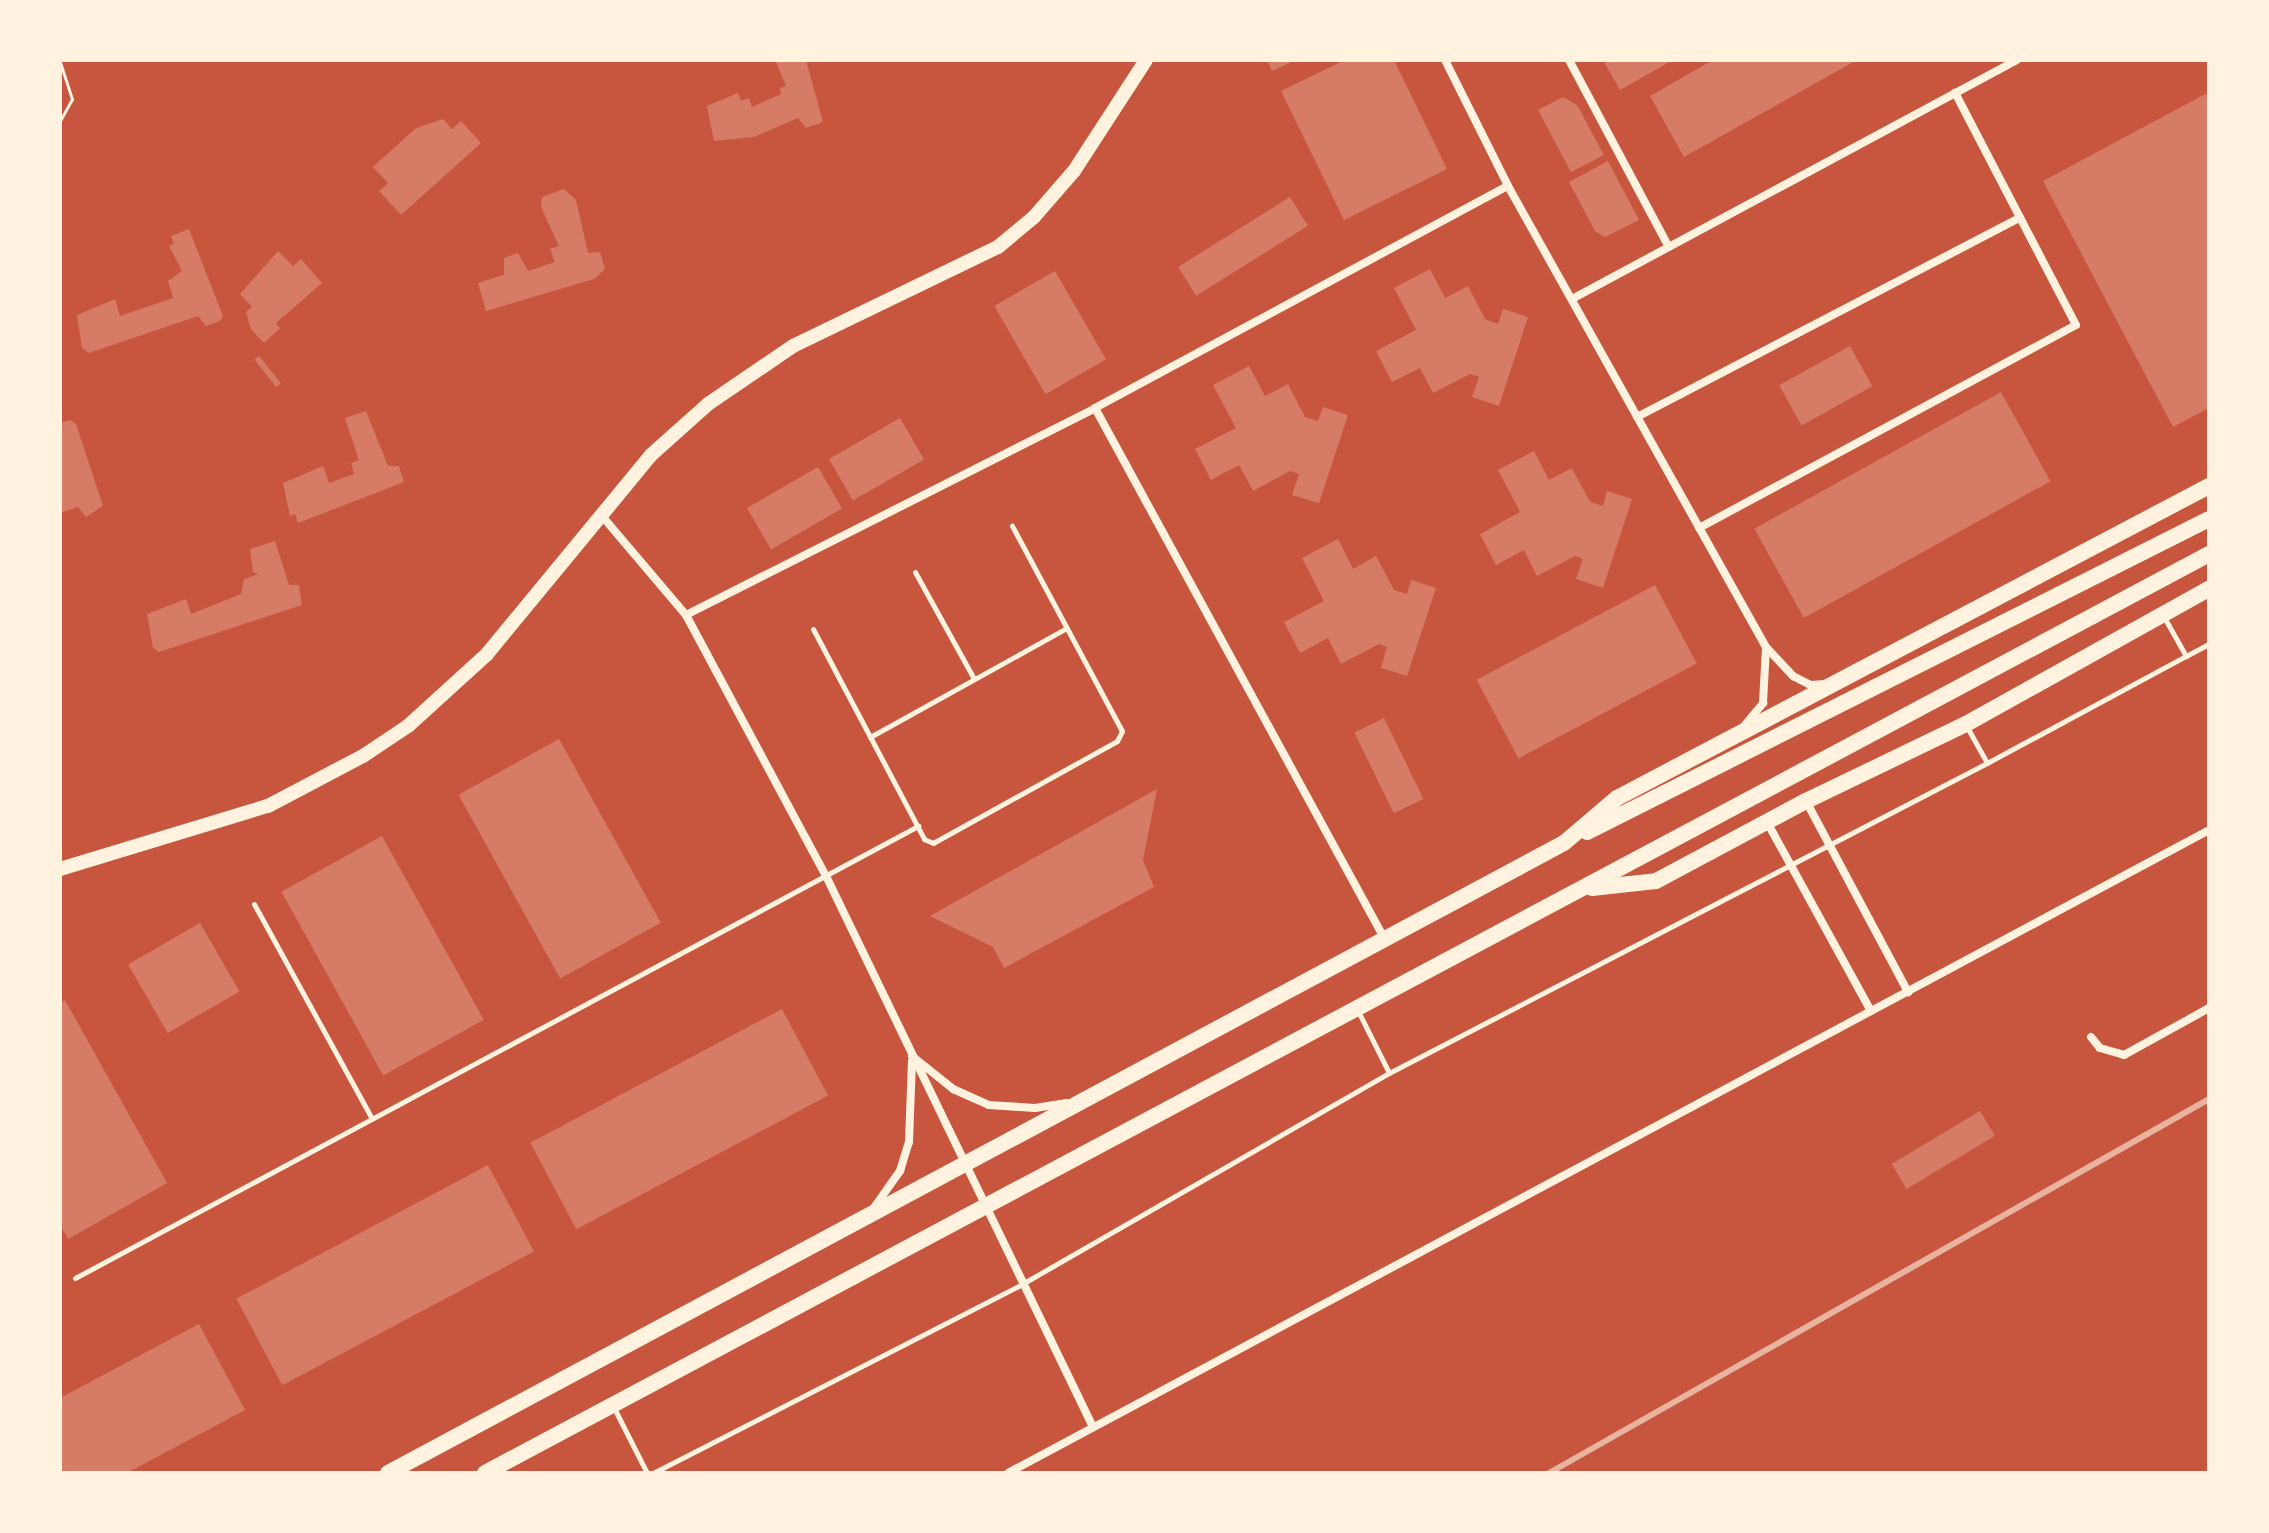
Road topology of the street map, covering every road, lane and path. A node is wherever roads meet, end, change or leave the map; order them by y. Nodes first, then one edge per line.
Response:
1 (1146, 60) edge
2 (1445, 60) edge
3 (1569, 60) edge
4 (2017, 60) edge
5 (60, 62) edge
6 (1955, 93) junction
7 (60, 121) edge
8 (1508, 186) junction
9 (2020, 218) junction
10 (1669, 247) junction
11 (1572, 299) junction
12 (1095, 408) junction
13 (1637, 417) junction
14 (2209, 486) edge
15 (602, 516) junction
16 (2209, 519) edge
17 (1012, 526) dead end
18 (1699, 528) junction
19 (2209, 554) edge
20 (915, 572) dead end
21 (2209, 589) edge
22 (686, 615) junction
23 (2162, 615) junction
24 (1067, 628) junction
25 (813, 629) dead end
26 (2209, 644) edge
27 (1766, 647) junction
28 (2186, 656) junction
29 (974, 679) junction
30 (1841, 684) junction
31 (1966, 724) junction
32 (1736, 736) junction
33 (870, 737) junction
34 (1987, 763) junction
35 (1806, 801) junction
36 (1767, 821) junction
37 (918, 826) junction
38 (2209, 830) edge
39 (1564, 843) junction
40 (1829, 844) junction
41 (1791, 865) junction
42 (60, 869) edge
43 (826, 876) junction
44 (1583, 889) junction
45 (254, 904) dead end
46 (1383, 936) junction
47 (1908, 992) junction
48 (1355, 1007) junction
49 (2209, 1008) edge
50 (1871, 1011) junction
51 (2091, 1037) dead end
52 (912, 1056) junction
53 (1389, 1073) junction
54 (1085, 1100) junction
55 (372, 1119) junction
56 (964, 1167) junction
57 (984, 1206) junction
58 (864, 1220) junction
59 (75, 1278) dead end
60 (1022, 1284) junction
61 (612, 1405) junction
62 (1093, 1427) junction
63 (388, 1473) edge
64 (485, 1473) edge
65 (647, 1473) edge
66 (653, 1473) edge
67 (1008, 1473) edge

1 - 15 main road
2 - 8 street
3 - 10 street
4 - 6 street
5 - 7 path
6 - 9 street
6 - 10 street
8 - 11 street
8 - 12 street
9 - 13 street
9 - 18 street
10 - 11 street
11 - 13 street
12 - 22 street
12 - 46 street
13 - 18 street
14 - 30 main road
15 - 22 street
15 - 42 main road
16 - 39 main road
17 - 24 lane
18 - 27 street
19 - 44 main road
20 - 29 lane
21 - 23 main road
22 - 43 street
23 - 28 lane
23 - 31 main road
24 - 29 lane
24 - 37 lane
25 - 33 lane
26 - 28 lane
27 - 30 street
27 - 32 street
28 - 34 lane
29 - 33 lane
30 - 32 main road
31 - 34 lane
31 - 35 main road
32 - 39 main road
33 - 37 lane
34 - 40 lane
35 - 36 main road
35 - 40 street
36 - 41 street
36 - 44 main road
37 - 43 lane
38 - 47 street
39 - 46 main road
40 - 41 lane
40 - 47 street
41 - 50 street
41 - 53 lane
43 - 52 street
43 - 55 lane
44 - 48 main road
45 - 55 lane
46 - 54 main road
47 - 50 street
48 - 53 lane
48 - 57 main road
49 - 51 street
50 - 62 street
52 - 54 street
52 - 56 street
52 - 58 street
53 - 60 lane
54 - 56 main road
55 - 59 lane
56 - 57 street
56 - 58 main road
57 - 60 street
57 - 61 main road
58 - 63 main road
60 - 62 street
60 - 66 lane
61 - 64 main road
61 - 65 lane
62 - 67 street

